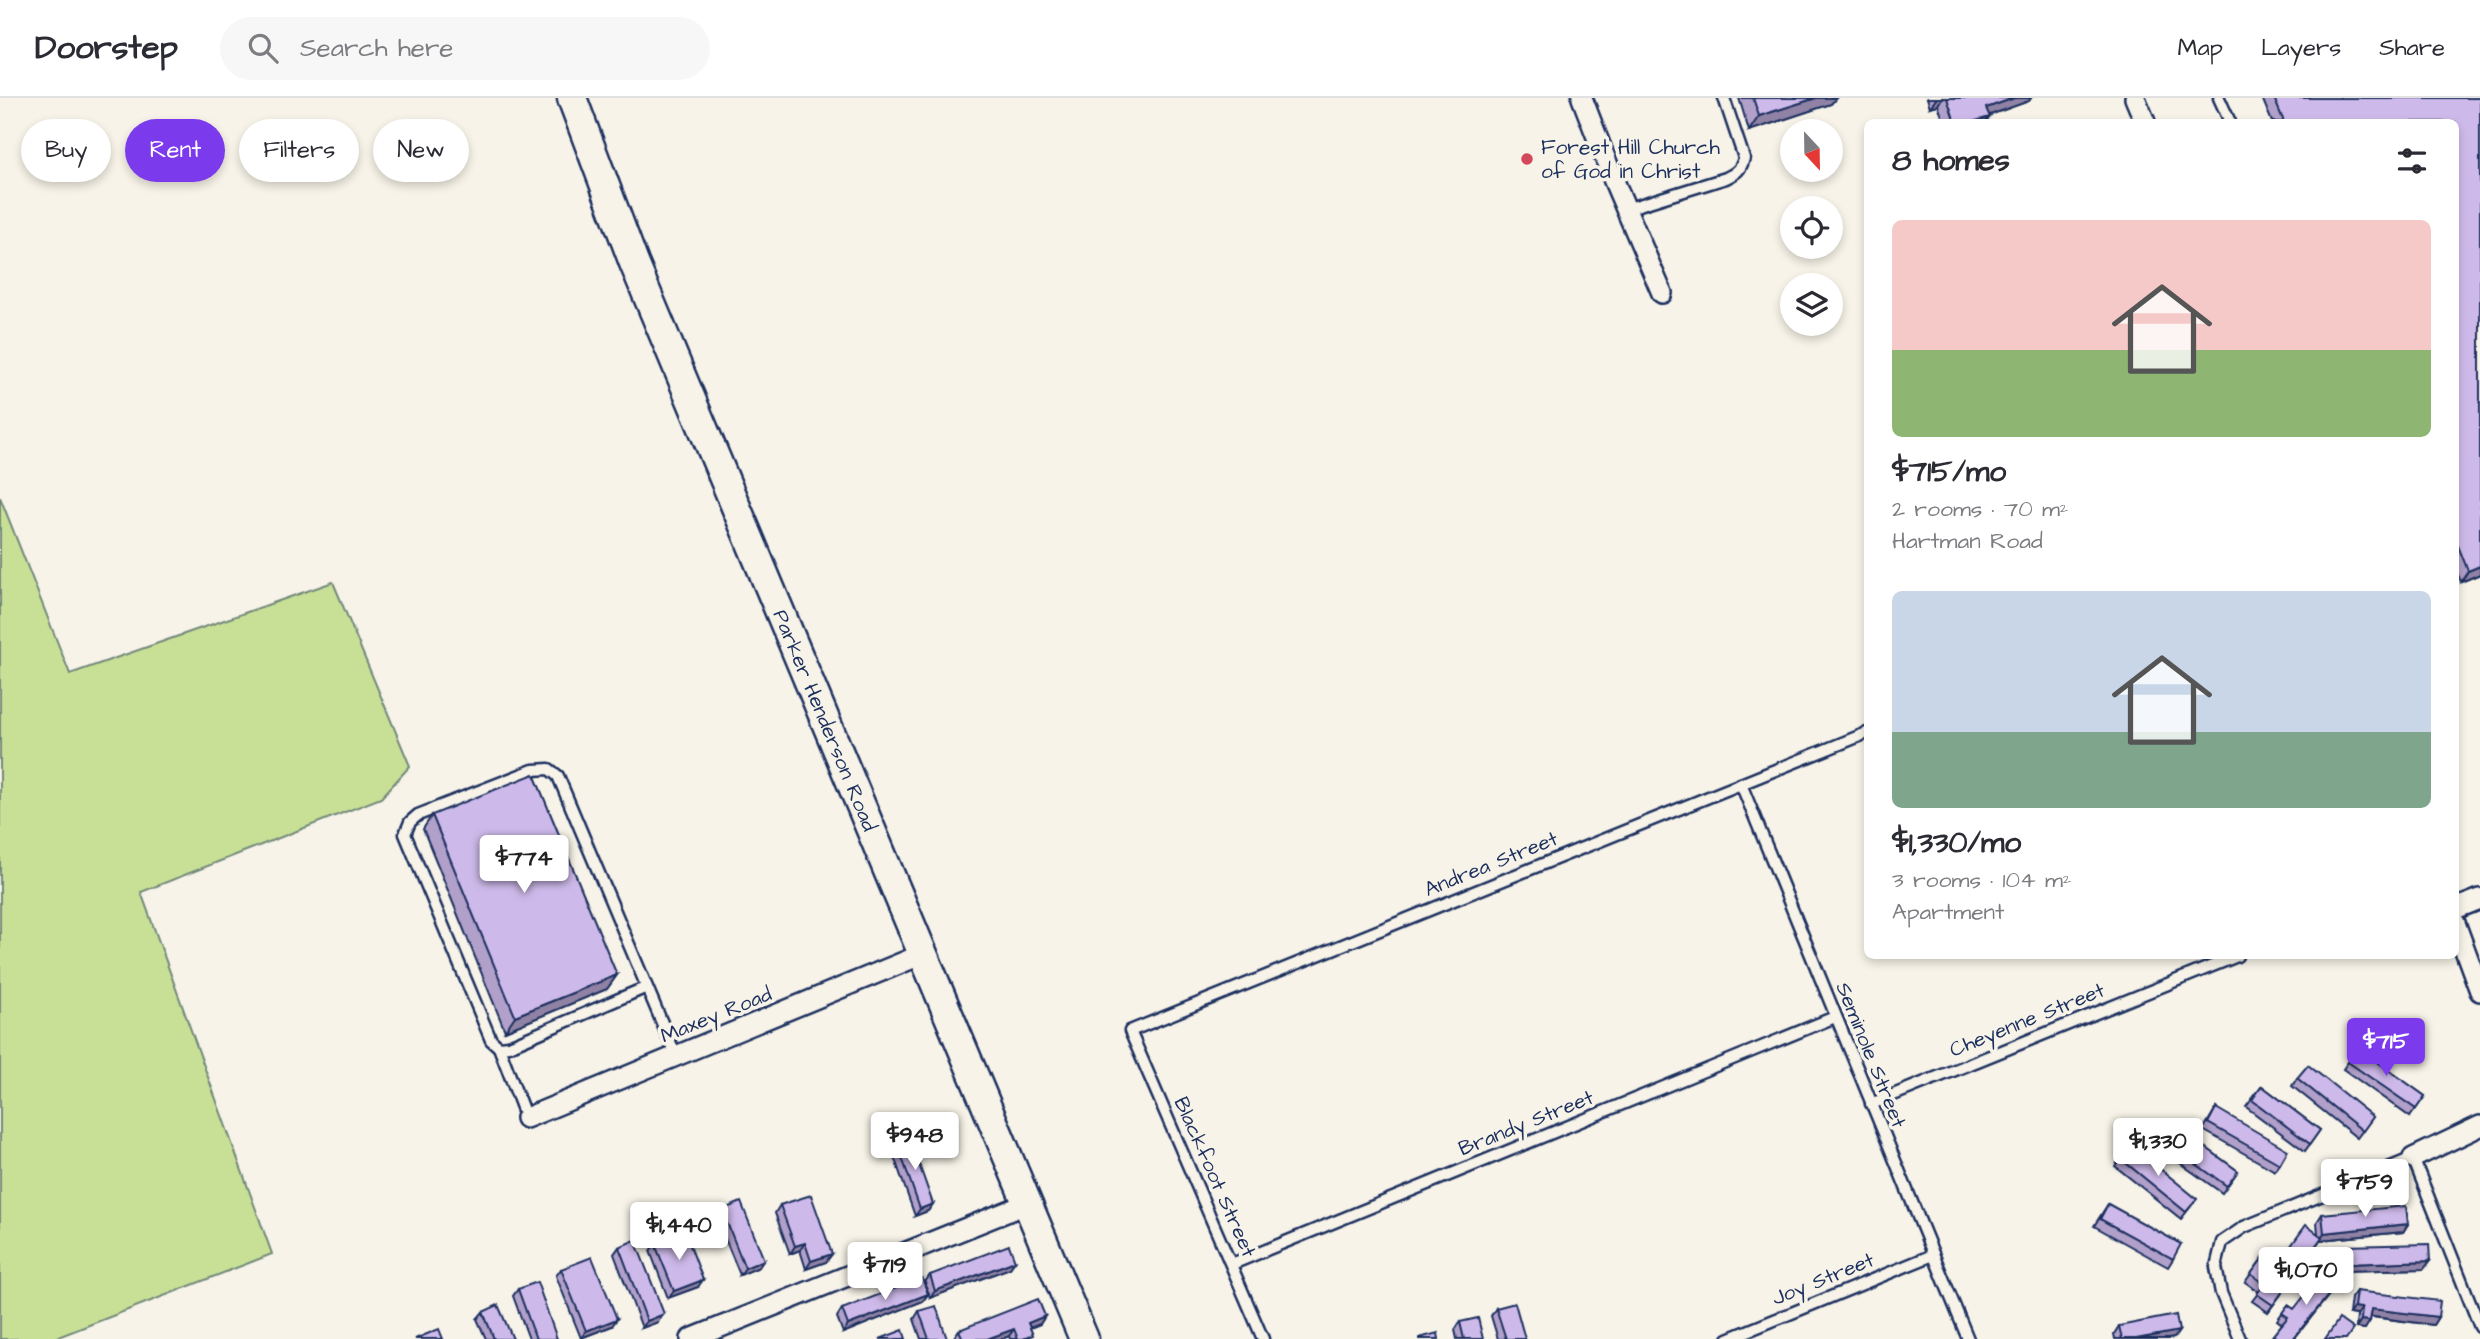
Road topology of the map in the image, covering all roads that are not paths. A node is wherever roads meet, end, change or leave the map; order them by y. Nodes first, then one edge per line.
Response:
1 (572, 98) edge
2 (1582, 98) edge
3 (1724, 98) edge
4 (2135, 98) edge
5 (2219, 98) edge
6 (2145, 119) edge
7 (2229, 119) edge
8 (1626, 209) junction
9 (1662, 293) dead end
10 (1864, 734) edge
11 (1741, 784) junction
12 (2480, 899) edge
13 (2459, 907) edge
14 (2459, 934) edge
15 (923, 954) junction
16 (2230, 959) edge
17 (648, 987) junction
18 (2480, 991) edge
19 (1835, 1017) junction
20 (1130, 1031) joint
21 (499, 1047) junction
22 (676, 1056) junction
23 (1871, 1104) junction
24 (526, 1118) joint
25 (2480, 1126) edge
26 (2413, 1158) junction
27 (1026, 1204) junction
28 (1933, 1255) junction
29 (1232, 1264) junction
30 (2480, 1327) edge
31 (691, 1339) edge
32 (1084, 1339) edge
33 (1263, 1339) edge
34 (1728, 1339) edge
35 (1968, 1339) edge
36 (2240, 1339) edge

1 - 15 street, Parker Henderson Road
2 - 8 street
3 - 8 lane
4 - 6 street
5 - 7 lane
8 - 9 street
10 - 11 lane, Andrea Street
11 - 19 lane, Seminole Street
11 - 20 lane, Andrea Street
12 - 13 street
14 - 18 street
15 - 22 street, Maxey Road
15 - 27 street, Parker Henderson Road
16 - 23 lane, Cheyenne Street
17 - 21 lane
17 - 21 lane
17 - 22 lane
19 - 23 lane, Seminole Street
19 - 29 lane, Brandy Street
20 - 29 lane, Blackfoot Street
21 - 24 lane
22 - 24 street, Maxey Road
23 - 28 lane, Seminole Street
25 - 26 street
26 - 30 lane
26 - 36 lane
27 - 31 street
27 - 32 street, Parker Henderson Road
28 - 34 lane, Joy Street
28 - 35 lane, Seminole Street
29 - 33 lane, Blackfoot Street

